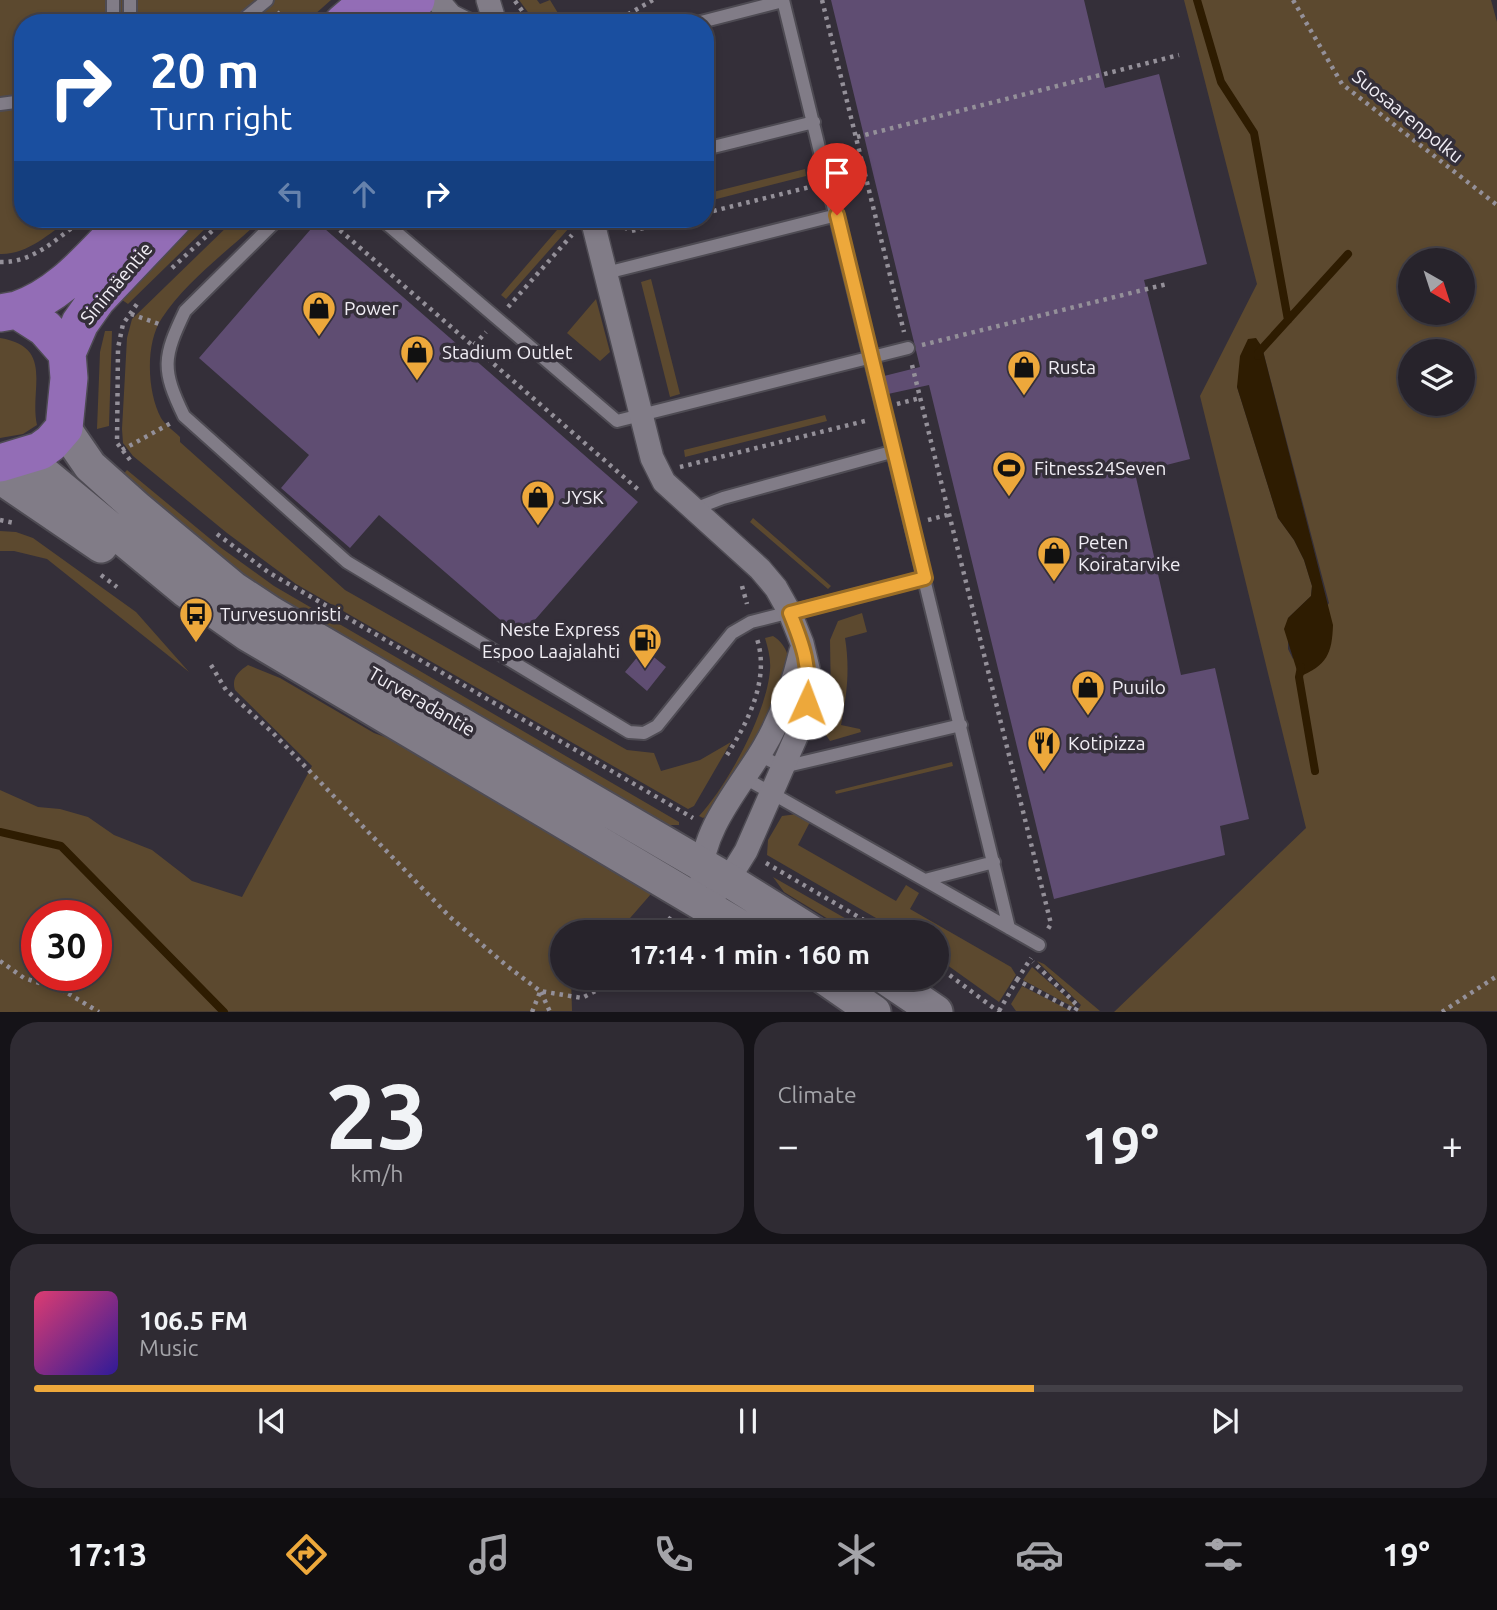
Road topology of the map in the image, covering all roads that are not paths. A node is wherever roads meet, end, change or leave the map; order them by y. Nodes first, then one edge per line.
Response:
1 (268, 0) edge
2 (370, 0) edge
3 (416, 0) edge
4 (437, 0) edge
5 (783, 1) edge
6 (250, 14) edge
7 (354, 14) edge
8 (399, 14) edge
9 (449, 14) edge
10 (714, 19) edge
11 (814, 122) junction
12 (714, 147) edge
13 (837, 215) junction
14 (120, 228) edge
15 (164, 228) edge
16 (269, 228) edge
17 (392, 228) edge
18 (595, 228) edge
19 (606, 273) junction
20 (6, 310) edge
21 (908, 348) road end
22 (67, 353) junction
23 (872, 357) junction
24 (641, 415) junction
25 (64, 428) junction
26 (895, 451) junction
27 (8, 466) edge
28 (694, 509) junction
29 (925, 578) junction
30 (790, 613) junction
31 (802, 643) junction
32 (961, 725) junction
33 (759, 755) junction
34 (783, 767) junction
35 (745, 778) junction
36 (771, 793) junction
37 (994, 862) junction
38 (715, 872) junction
39 (925, 880) junction
40 (704, 904) junction
41 (730, 920) edge
42 (792, 920) edge
43 (1009, 928) junction
44 (1039, 945) dead end
45 (842, 990) edge
46 (904, 990) edge
47 (874, 1012) edge
48 (936, 1012) edge

1 - 6 lane
2 - 7 main road
3 - 8 main road
4 - 9 street
5 - 10 lane
5 - 11 lane
11 - 12 lane
11 - 13 lane
13 - 19 lane
13 - 23 lane
14 - 20 main road, Sinimäentie
15 - 22 main road, Sinimäentie
16 - 30 lane
17 - 24 lane
18 - 19 street
19 - 24 street
20 - 22 main road
21 - 23 lane
22 - 25 main road
23 - 24 lane
23 - 26 lane
24 - 28 street
25 - 27 main road
25 - 38 main road, Turveradantie
26 - 28 lane
26 - 29 lane
27 - 40 main road, Turveradantie
28 - 30 street
29 - 30 lane
29 - 32 lane
30 - 31 street
31 - 33 street
31 - 34 street
32 - 34 lane
32 - 37 lane
33 - 34 lane
33 - 35 street
34 - 36 street
35 - 36 lane
35 - 38 street
36 - 38 street
36 - 39 lane
37 - 39 lane
37 - 43 lane
38 - 40 street
38 - 42 main road, Turveradantie
39 - 43 lane
40 - 41 main road, Turveradantie
43 - 44 lane
45 - 47 main road
46 - 48 main road

